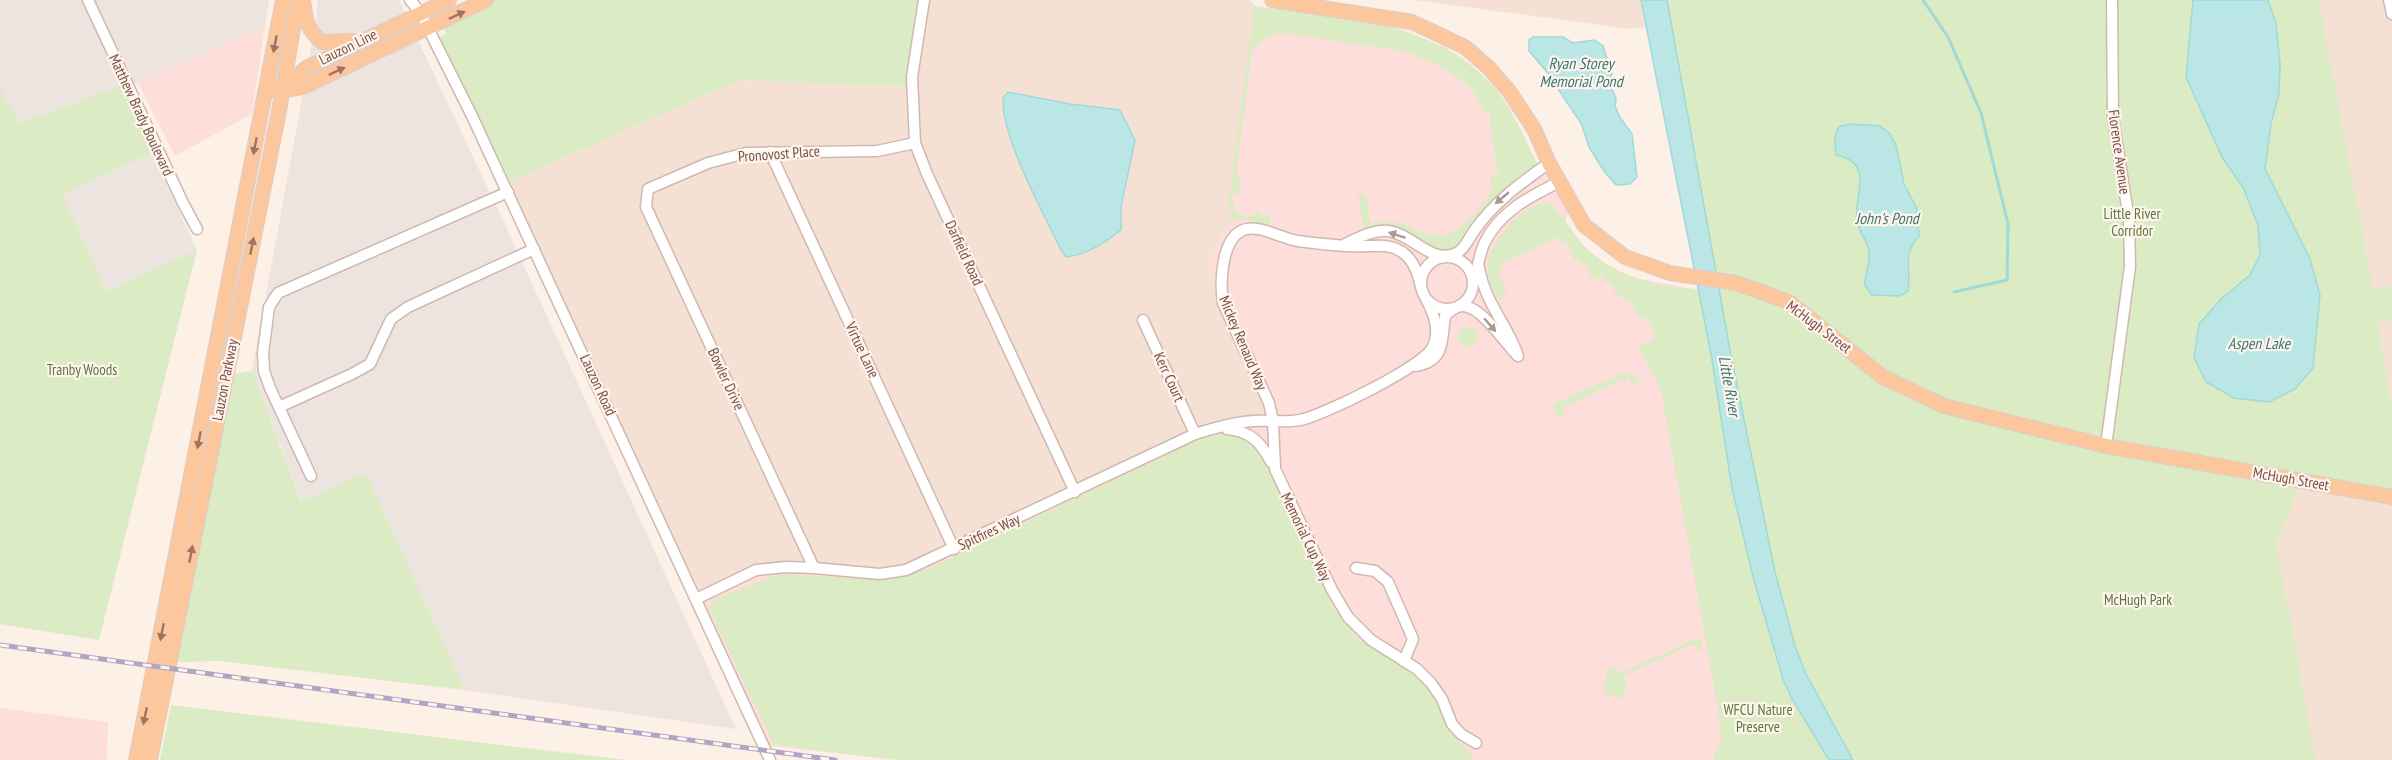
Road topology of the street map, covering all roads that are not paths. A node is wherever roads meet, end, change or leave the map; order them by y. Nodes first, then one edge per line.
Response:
1 (88, 0) edge
2 (283, 0) edge
3 (300, 0) edge
4 (410, 0) edge
5 (449, 0) edge
6 (486, 0) edge
7 (924, 0) edge
8 (1272, 0) edge
9 (2112, 0) edge
10 (2389, 0) edge
11 (421, 6) edge
12 (2392, 15) edge
13 (428, 28) junction
14 (360, 41) junction
15 (266, 88) junction
16 (282, 91) junction
17 (915, 143) junction
18 (770, 152) junction
19 (1549, 163) junction
20 (1559, 182) junction
21 (648, 189) joint
22 (508, 192) junction
23 (197, 229) dead end
24 (1344, 244) junction
25 (534, 249) junction
26 (1448, 255) junction
27 (1479, 267) junction
28 (1473, 280) junction
29 (1421, 287) junction
30 (1426, 299) junction
31 (1456, 307) junction
32 (1143, 320) dead end
33 (1412, 366) junction
34 (279, 407) junction
35 (1273, 421) junction
36 (1215, 428) junction
37 (1195, 434) junction
38 (2106, 446) junction
39 (1275, 469) junction
40 (312, 476) dead end
41 (1075, 492) junction
42 (2392, 497) edge
43 (954, 549) junction
44 (814, 568) junction
45 (1356, 568) dead end
46 (696, 599) junction
47 (1404, 661) junction
48 (1476, 743) dead end
49 (136, 760) edge
50 (150, 760) edge
51 (770, 760) edge

1 - 23 street, Matthew Brady Boulevard
2 -> 15 main road, Lauzon Parkway
3 - 14 main road
3 - 16 main road, Lauzon Parkway
4 - 11 street, Lauzon Road
5 - 11 main road
13 -> 6 main road
7 - 17 street, Darfield Road
8 - 19 main road, McHugh Street
9 - 38 street, Florence Avenue
10 - 12 street
11 - 13 street, Lauzon Road
11 - 14 main road, Lauzon Line
16 -> 13 main road, Lauzon Line
13 - 22 street, Lauzon Road
14 - 16 main road, Lauzon Line
15 - 16 main road, Lauzon Line
15 -> 49 main road, Lauzon Parkway
50 -> 16 main road, Lauzon Parkway
17 - 18 street, Pronovost Place
17 - 41 street, Darfield Road
18 - 21 street, Pronovost Place
18 - 43 street, Virtue Lane
19 - 20 main road, McHugh Street
19 -> 26 street
20 - 27 street
20 - 38 main road, McHugh Street
21 - 44 street, Bowler Drive
22 - 25 street, Lauzon Road
22 - 34 street
26 -> 24 street, Mickey Renaud Way
24 - 29 street, Mickey Renaud Way
24 - 35 street, Mickey Renaud Way
25 - 34 street
25 - 46 street, Lauzon Road
26 - 28 street
26 - 29 street
27 - 28 street
31 -> 27 street
28 - 31 street
29 - 30 street
30 - 31 street
30 - 33 street
31 - 33 street
32 - 37 street, Kerr Court
33 - 35 street
34 - 40 street
35 - 36 street, Spitfires Way
35 - 39 street, Memorial Cup Way
36 - 37 street, Spitfires Way
36 - 39 street
37 - 41 street, Spitfires Way
38 - 42 main road, McHugh Street
39 - 47 street, Memorial Cup Way
41 - 43 street, Spitfires Way
43 - 44 street, Spitfires Way
44 - 46 street, Spitfires Way
45 - 47 street
46 - 51 street, Lauzon Road
47 - 48 street, Memorial Cup Way

